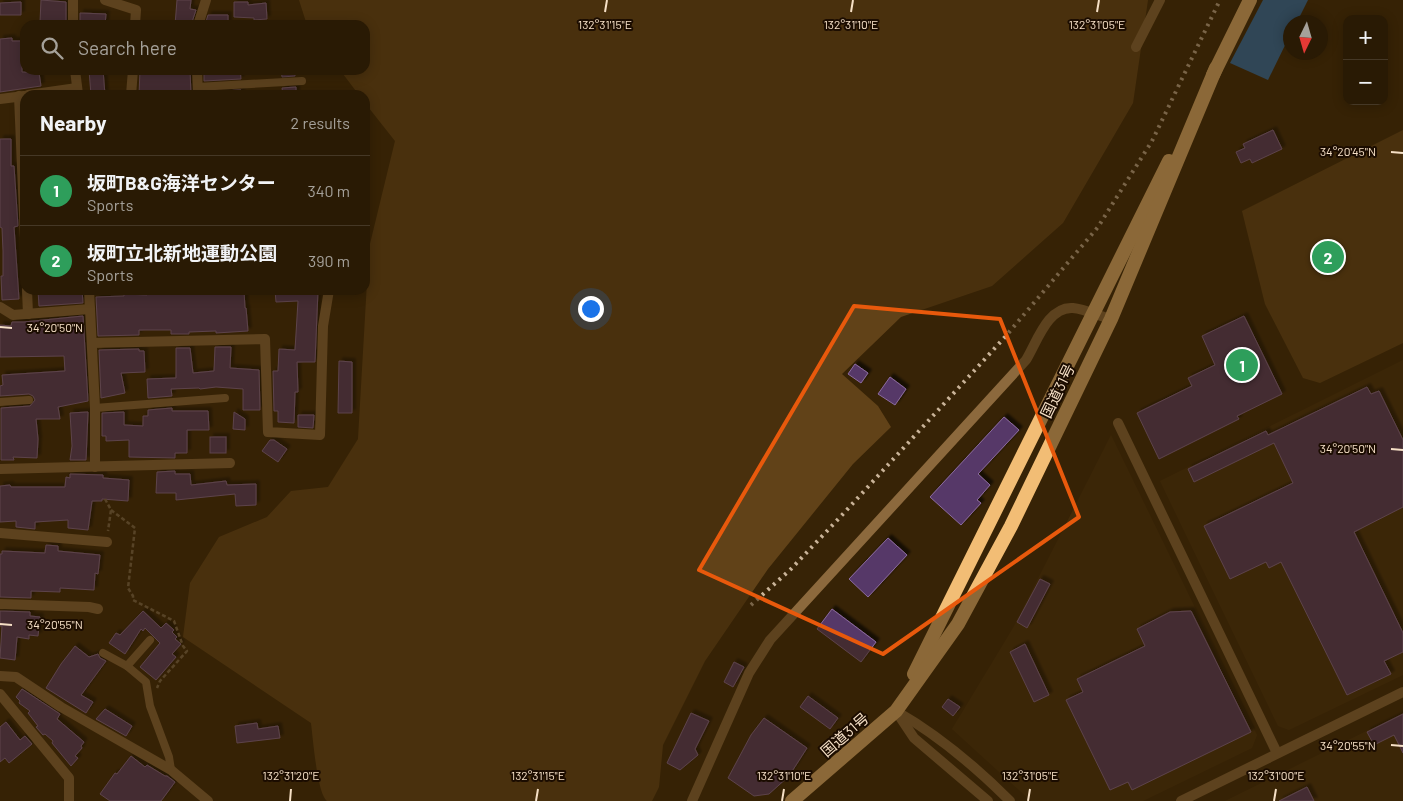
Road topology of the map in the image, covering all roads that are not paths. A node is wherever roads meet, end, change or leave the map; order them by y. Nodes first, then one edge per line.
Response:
1 (73, 0) edge
2 (105, 0) edge
3 (206, 0) edge
4 (1160, 0) edge
5 (1250, 0) edge
6 (73, 20) edge
7 (135, 20) edge
8 (200, 20) edge
9 (1136, 47) dead end
10 (1216, 68) junction
11 (75, 75) edge
12 (133, 75) edge
13 (197, 75) edge
14 (302, 81) dead end
15 (77, 90) edge
16 (131, 90) edge
17 (198, 90) edge
18 (208, 90) edge
19 (20, 96) edge
20 (0, 99) edge
21 (27, 295) edge
22 (89, 295) edge
23 (329, 295) edge
24 (0, 307) edge
25 (90, 309) junction
26 (28, 314) junction
27 (1092, 314) junction
28 (1111, 319) junction
29 (92, 343) junction
30 (225, 398) dead end
31 (29, 400) dead end
32 (0, 402) edge
33 (95, 408) junction
34 (1118, 423) dead end
35 (230, 463) dead end
36 (95, 467) junction
37 (0, 468) edge
38 (0, 533) edge
39 (106, 542) road end
40 (0, 604) edge
41 (98, 609) dead end
42 (150, 640) dead end
43 (103, 652) dead end
44 (127, 666) junction
45 (0, 676) edge
46 (1403, 692) edge
47 (0, 694) edge
48 (896, 711) junction
49 (1277, 753) junction
50 (171, 770) junction
51 (69, 801) edge
52 (208, 801) edge
53 (692, 801) edge
54 (792, 801) edge
55 (988, 801) edge
56 (1010, 801) edge
57 (1180, 801) edge

1 - 6 street
2 - 7 street
3 - 8 street
4 - 9 street
5 - 10 highway, 国道31号
10 - 27 highway, 国道31号
10 - 28 highway, 国道31号
11 - 15 street
12 - 16 street
13 - 17 street
14 - 18 lane
19 - 20 street
21 - 26 street
22 - 25 street
23 - 29 street
24 - 26 street
25 - 26 street
25 - 29 street
27 - 28 street
27 - 48 highway, 国道31号
27 - 53 street
28 - 48 highway, 国道31号
29 - 33 street
30 - 33 lane
31 - 32 lane
33 - 36 street
34 - 49 street
35 - 36 street
36 - 37 street
38 - 39 street
40 - 41 street
42 - 44 lane
43 - 44 lane
44 - 50 lane
45 - 50 street
46 - 49 street
47 - 51 street
48 - 54 highway, 国道31号
48 - 55 street
48 - 56 street
49 - 57 street
50 - 52 street

